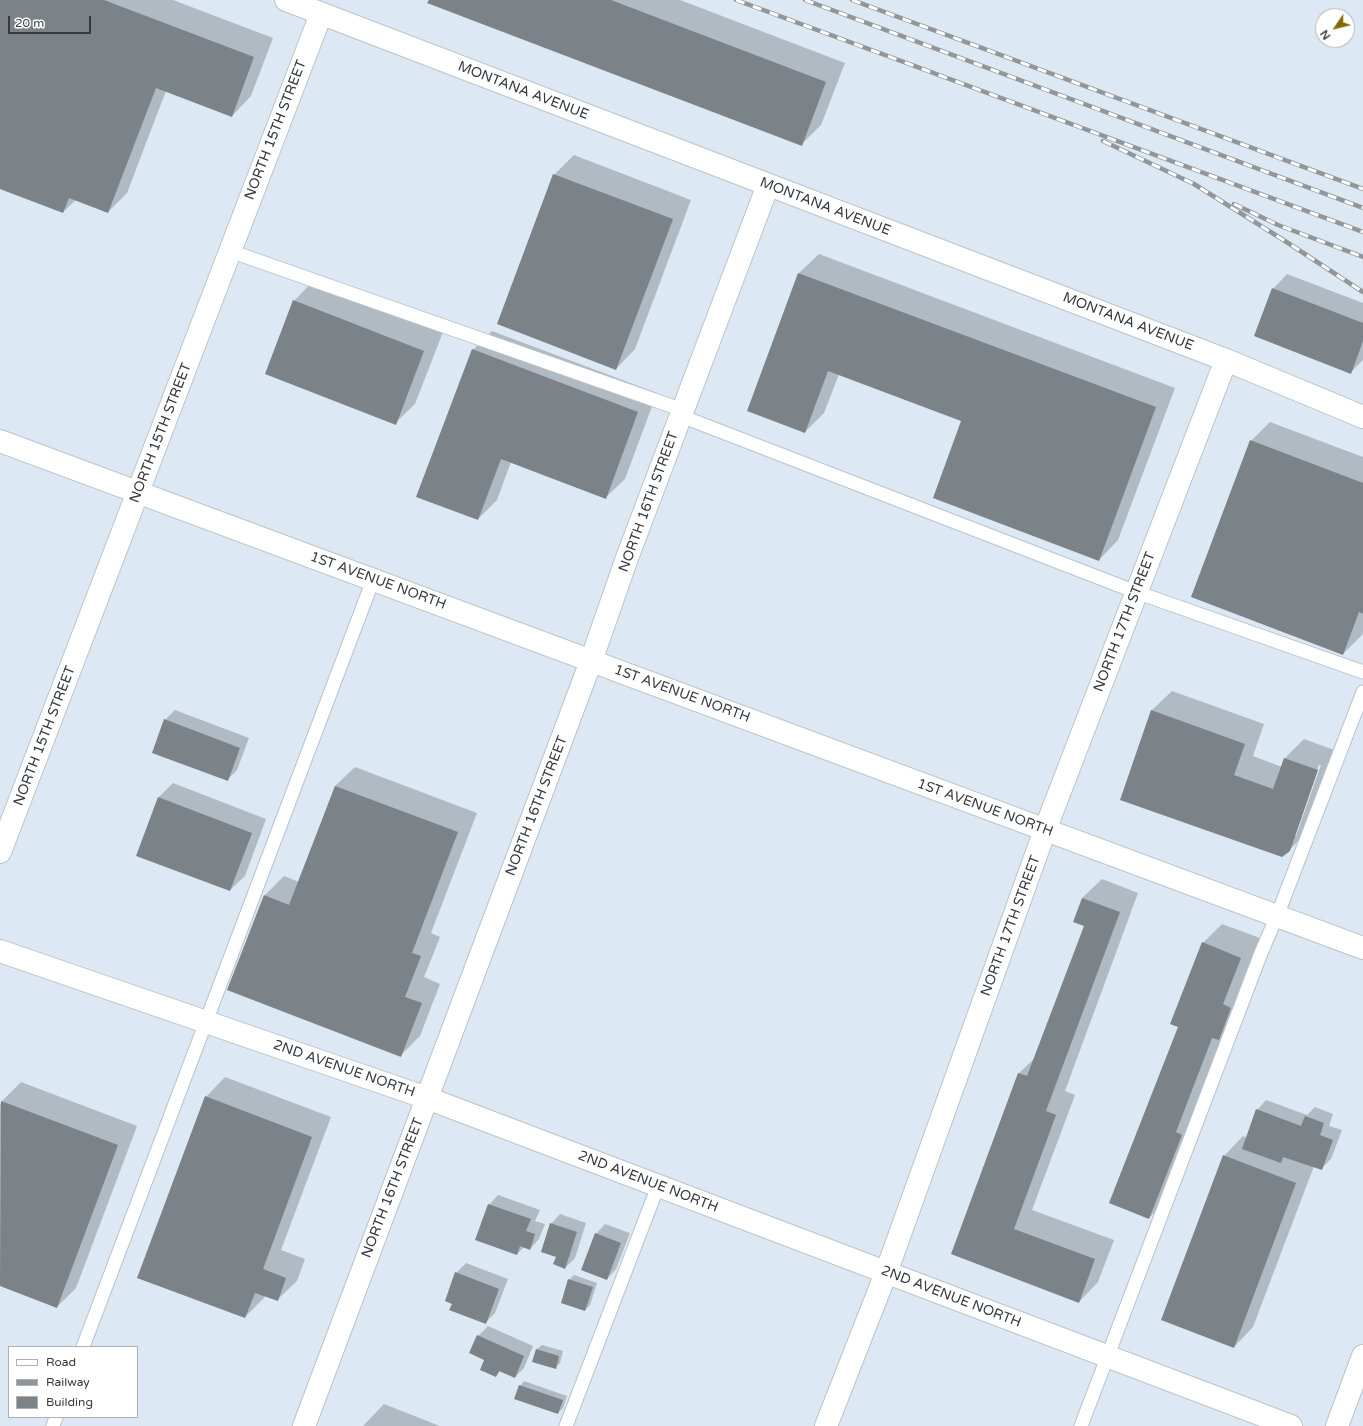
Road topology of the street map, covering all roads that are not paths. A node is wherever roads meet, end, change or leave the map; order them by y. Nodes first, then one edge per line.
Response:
1 (286, 0) edge
2 (321, 14) junction
3 (768, 185) junction
4 (230, 251) junction
5 (1226, 360) junction
6 (682, 413) junction
7 (1363, 418) edge
8 (0, 441) edge
9 (138, 493) junction
10 (373, 580) junction
11 (1136, 592) junction
12 (591, 661) junction
13 (1363, 672) edge
14 (1363, 692) edge
15 (1046, 830) junction
16 (0, 852) edge
17 (1277, 916) junction
18 (1363, 948) edge
19 (0, 951) edge
20 (205, 1022) junction
21 (427, 1098) junction
22 (658, 1186) junction
23 (886, 1273) junction
24 (82, 1346) edge
25 (1106, 1356) junction
26 (1363, 1356) edge
27 (304, 1426) edge
28 (566, 1426) edge
29 (826, 1426) edge
30 (1081, 1426) edge
31 (1291, 1426) edge
32 (1337, 1426) edge

1 - 2 street, MONTANA AVENUE
2 - 3 street, MONTANA AVENUE
2 - 4 street, NORTH 15TH STREET
3 - 5 street, MONTANA AVENUE
3 - 6 street, NORTH 16TH STREET
4 - 6 lane
4 - 9 street, NORTH 15TH STREET
5 - 7 street, MONTANA AVENUE
5 - 11 street, NORTH 17TH STREET
6 - 11 lane
6 - 12 street, NORTH 16TH STREET
8 - 9 street, 1ST AVENUE NORTH
9 - 10 street, 1ST AVENUE NORTH
9 - 16 street, NORTH 15TH STREET
10 - 12 street, 1ST AVENUE NORTH
10 - 20 lane
11 - 13 lane
11 - 15 street, NORTH 17TH STREET
12 - 15 street, 1ST AVENUE NORTH
12 - 21 street, NORTH 16TH STREET
14 - 17 lane
15 - 17 street, 1ST AVENUE NORTH
15 - 23 street, NORTH 17TH STREET
17 - 18 street, 1ST AVENUE NORTH
17 - 25 lane
19 - 20 street, 2ND AVENUE NORTH
20 - 21 street, 2ND AVENUE NORTH
20 - 24 lane
21 - 22 street, 2ND AVENUE NORTH
21 - 27 street, NORTH 16TH STREET
22 - 23 street, 2ND AVENUE NORTH
22 - 28 lane
23 - 25 street, 2ND AVENUE NORTH
23 - 29 street, NORTH 17TH STREET
25 - 30 lane
25 - 31 street, 2ND AVENUE NORTH
26 - 32 street

